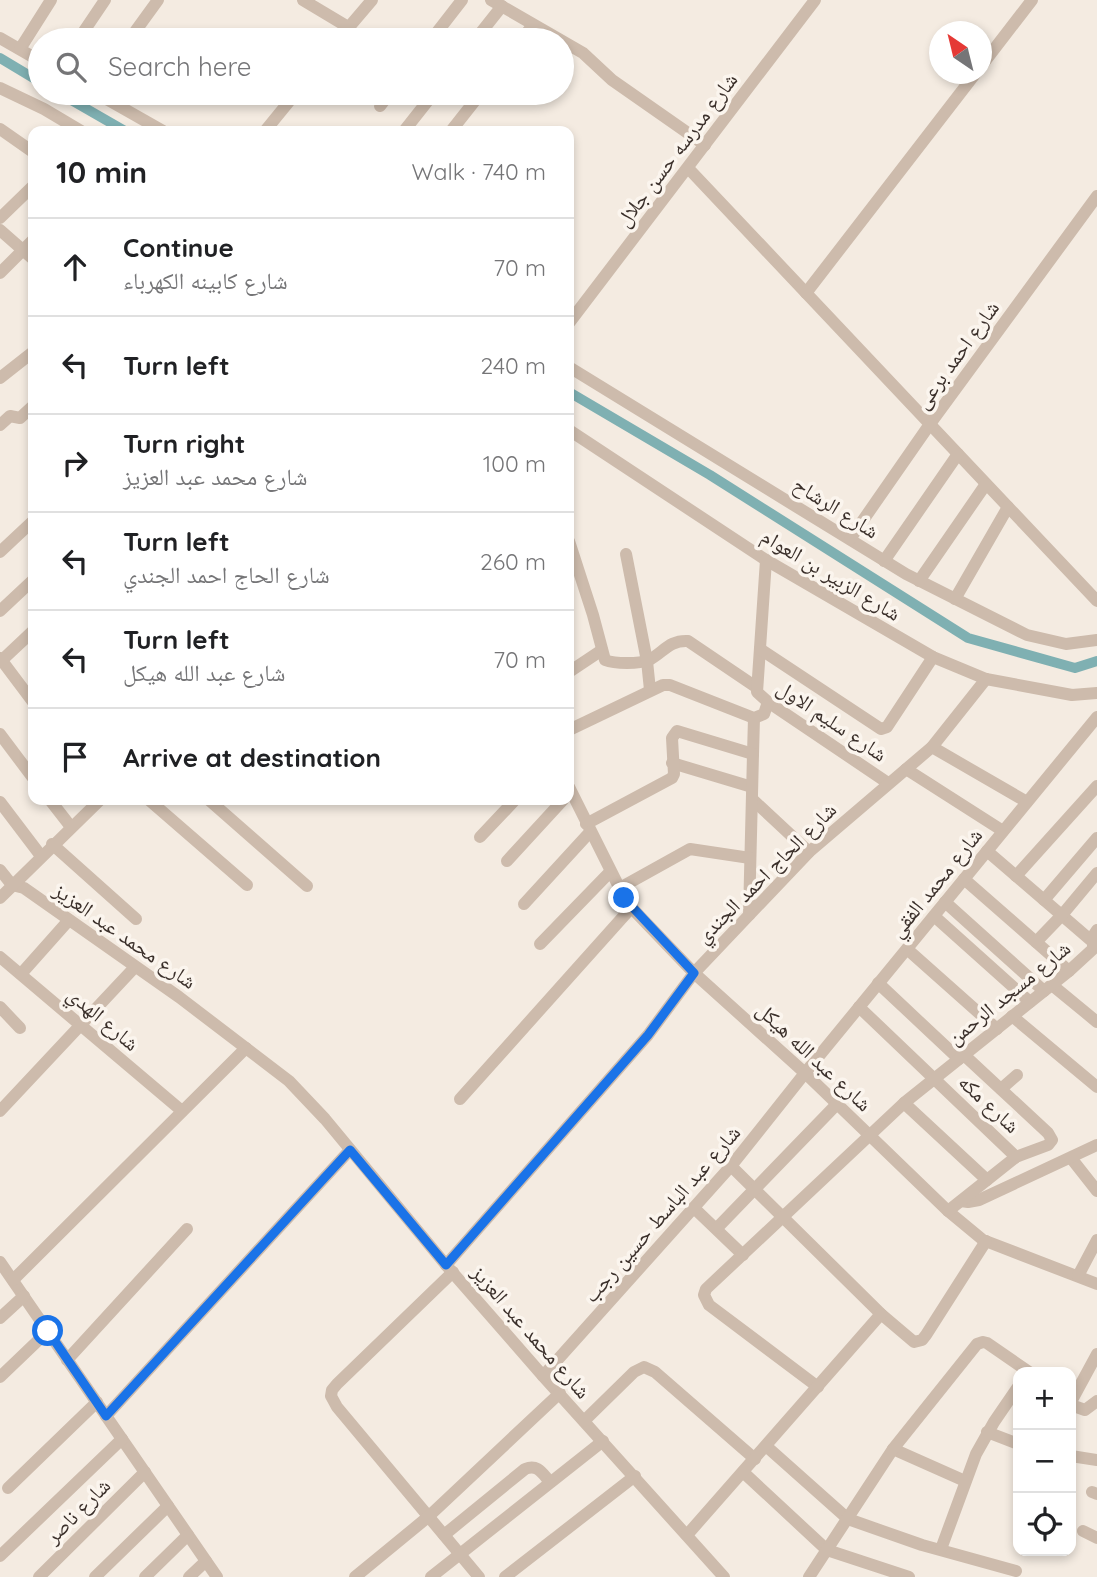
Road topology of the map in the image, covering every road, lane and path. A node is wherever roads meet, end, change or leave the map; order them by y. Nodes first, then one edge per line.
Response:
1 (51, 0) edge
2 (105, 0) edge
3 (158, 0) edge
4 (303, 0) edge
5 (372, 0) edge
6 (463, 0) edge
7 (815, 0) edge
8 (1032, 0) edge
9 (496, 3) edge
10 (533, 25) junction
11 (348, 27) joint
12 (33, 28) edge
13 (86, 28) edge
14 (138, 28) edge
15 (441, 28) edge
16 (482, 28) edge
17 (531, 28) edge
18 (539, 28) edge
19 (28, 36) edge
20 (0, 37) edge
21 (574, 47) edge
22 (20, 49) junction
23 (992, 52) edge
24 (28, 54) edge
25 (967, 84) edge
26 (0, 88) edge
27 (28, 101) edge
28 (36, 105) edge
29 (117, 105) edge
30 (286, 105) edge
31 (425, 105) edge
32 (472, 105) edge
33 (73, 126) edge
34 (154, 126) edge
35 (269, 126) edge
36 (408, 126) edge
37 (455, 126) edge
38 (0, 129) edge
39 (705, 145) junction
40 (28, 149) edge
41 (688, 168) junction
42 (28, 191) edge
43 (1097, 196) edge
44 (0, 218) edge
45 (0, 230) edge
46 (28, 245) edge
47 (23, 250) junction
48 (28, 254) edge
49 (0, 273) edge
50 (806, 293) junction
51 (574, 316) edge
52 (28, 356) edge
53 (574, 369) edge
54 (0, 378) edge
55 (28, 411) edge
56 (930, 424) junction
57 (0, 425) edge
58 (574, 433) edge
59 (958, 454) junction
60 (986, 484) junction
61 (1008, 507) junction
62 (28, 526) edge
63 (850, 539) junction
64 (0, 552) edge
65 (626, 554) dead end
66 (574, 556) edge
67 (766, 560) junction
68 (884, 561) junction
69 (919, 581) junction
70 (28, 585) edge
71 (955, 599) junction
72 (1097, 601) edge
73 (0, 611) edge
74 (28, 636) edge
75 (1097, 640) edge
76 (760, 649) junction
77 (602, 650) junction
78 (933, 657) junction
79 (1, 659) edge
80 (647, 661) junction
81 (574, 669) edge
82 (986, 679) junction
83 (28, 684) edge
84 (756, 687) junction
85 (650, 690) junction
86 (1097, 693) edge
87 (768, 702) junction
88 (1097, 717) edge
89 (754, 718) junction
90 (574, 728) edge
91 (0, 734) edge
92 (932, 747) junction
93 (753, 754) junction
94 (672, 763) junction
95 (906, 769) junction
96 (28, 771) edge
97 (888, 783) junction
98 (1097, 786) edge
99 (752, 793) junction
100 (0, 802) edge
101 (1027, 802) junction
102 (574, 804) edge
103 (54, 805) edge
104 (95, 805) edge
105 (155, 805) edge
106 (215, 805) edge
107 (510, 805) edge
108 (557, 805) edge
109 (71, 827) junction
110 (588, 828) junction
111 (1003, 831) junction
112 (480, 837) dead end
113 (1097, 838) edge
114 (52, 844) junction
115 (987, 851) junction
116 (809, 852) junction
117 (41, 856) junction
118 (750, 858) junction
119 (507, 861) dead end
120 (0, 870) edge
121 (610, 872) junction
122 (1097, 873) edge
123 (1016, 876) junction
124 (964, 879) junction
125 (12, 885) junction
126 (247, 885) dead end
127 (307, 886) dead end
128 (618, 889) junction
129 (0, 898) edge
130 (1044, 900) junction
131 (945, 902) junction
132 (524, 904) dead end
133 (631, 908) junction
134 (748, 915) junction
135 (1062, 915) junction
136 (934, 916) junction
137 (136, 919) dead end
138 (69, 920) junction
139 (1097, 930) edge
140 (1036, 942) junction
141 (1094, 943) junction
142 (540, 944) dead end
143 (907, 949) junction
144 (0, 957) edge
145 (135, 967) junction
146 (1069, 971) junction
147 (694, 973) junction
148 (21, 974) junction
149 (878, 984) junction
150 (1048, 988) junction
151 (1030, 1002) junction
152 (0, 1007) edge
153 (859, 1007) junction
154 (1012, 1016) junction
155 (1097, 1022) edge
156 (81, 1025) junction
157 (20, 1028) dead end
158 (997, 1029) junction
159 (246, 1048) junction
160 (962, 1057) junction
161 (805, 1073) junction
162 (1017, 1074) dead end
163 (934, 1079) junction
164 (1097, 1087) edge
165 (1001, 1089) junction
166 (460, 1099) dead end
167 (904, 1103) junction
168 (837, 1104) junction
169 (1, 1109) edge
170 (182, 1111) junction
171 (869, 1134) junction
172 (1097, 1146) edge
173 (350, 1150) junction
174 (1016, 1157) junction
175 (1071, 1158) junction
176 (731, 1166) junction
177 (987, 1180) junction
178 (756, 1190) junction
179 (1097, 1191) edge
180 (961, 1201) junction
181 (694, 1208) junction
182 (948, 1210) junction
183 (783, 1218) junction
184 (717, 1228) junction
185 (187, 1229) dead end
186 (1097, 1240) edge
187 (986, 1241) junction
188 (743, 1255) junction
189 (2, 1268) edge
190 (450, 1269) junction
191 (1078, 1276) junction
192 (13, 1280) junction
193 (1095, 1280) edge
194 (24, 1296) junction
195 (881, 1314) junction
196 (0, 1318) edge
197 (48, 1331) junction
198 (1097, 1354) edge
199 (67, 1360) junction
200 (1022, 1367) edge
201 (543, 1376) junction
202 (0, 1377) edge
203 (818, 1387) junction
204 (1076, 1392) edge
205 (560, 1393) junction
206 (1013, 1394) edge
207 (1097, 1401) edge
208 (97, 1402) junction
209 (1076, 1402) edge
210 (106, 1416) junction
211 (583, 1421) junction
212 (987, 1432) junction
213 (122, 1438) junction
214 (603, 1441) junction
215 (1013, 1442) edge
216 (766, 1446) junction
217 (893, 1449) junction
218 (1076, 1457) edge
219 (755, 1459) junction
220 (1097, 1460) edge
221 (145, 1472) junction
222 (743, 1472) junction
223 (635, 1476) junction
224 (965, 1481) junction
225 (551, 1482) junction
226 (8, 1488) dead end
227 (168, 1506) junction
228 (428, 1517) junction
229 (848, 1519) junction
230 (1083, 1531) dead end
231 (188, 1535) junction
232 (444, 1535) junction
233 (687, 1535) junction
234 (1097, 1538) edge
235 (941, 1549) junction
236 (827, 1550) junction
237 (460, 1554) junction
238 (0, 1556) edge
239 (206, 1561) junction
240 (1016, 1571) dead end
241 (39, 1577) edge
242 (95, 1577) edge
243 (145, 1577) edge
244 (190, 1577) edge
245 (217, 1577) edge
246 (355, 1577) edge
247 (431, 1577) edge
248 (479, 1577) edge
249 (505, 1577) edge
250 (724, 1577) edge
251 (809, 1577) edge
252 (909, 1577) edge

1 - 12 street
2 - 13 street
3 - 14 street
4 - 11 street
5 - 11 street
6 - 15 street
7 - 39 street, شارع مدرسه حسن جلال
8 - 23 street
9 - 10 street
9 - 16 street
10 - 17 street
10 - 18 street
19 - 22 street
20 - 22 street
21 - 39 street
22 - 24 street
25 - 50 street
26 - 27 street
28 - 33 street
29 - 34 street
30 - 35 street
31 - 36 street
32 - 37 street
38 - 40 street
39 - 41 street, شارع مدرسه حسن جلال
41 - 50 street
41 - 51 street, شارع مدرسه حسن جلال
42 - 44 street
43 - 56 street, شارع احمد برعى
45 - 47 street
46 - 47 street
47 - 48 street
47 - 49 street
50 - 56 street
52 - 54 street
53 - 63 street, شارع الرشاح
55 - 57 street
56 - 59 street
56 - 63 street, شارع احمد برعى
58 - 67 street, شارع الزبير بن العوام
59 - 60 street
59 - 68 street
60 - 61 street
60 - 69 street
61 - 71 street
61 - 72 street
62 - 64 street
63 - 68 street, شارع الرشاح
65 - 80 street
66 - 77 street
67 - 76 street, شارع سليم الاول
67 - 78 street, شارع الزبير بن العوام
68 - 69 street, شارع الرشاح
69 - 71 street, شارع الرشاح
70 - 73 street
71 - 75 street, شارع الرشاح
74 - 79 street
76 - 78 street
76 - 84 street, شارع سليم الاول
77 - 80 street
77 - 81 street
78 - 82 street, شارع الزبير بن العوام
79 - 83 street
80 - 84 street
80 - 85 street
82 - 86 street, شارع الزبير بن العوام
82 - 92 street, شارع الحاج احمد الجندي
84 - 87 street, شارع سليم الاول
85 - 89 street
85 - 90 street
87 - 89 street
87 - 97 street, شارع سليم الاول
88 - 101 street, شارع محمد الفقي
89 - 93 street
91 - 96 street
92 - 95 street, شارع الحاج احمد الجندي
92 - 101 street
93 - 94 street
93 - 99 street
94 - 99 street
94 - 110 street
95 - 97 street, شارع الحاج احمد الجندي
95 - 111 street
97 - 116 street, شارع الحاج احمد الجندي
98 - 123 street
99 - 116 street
99 - 118 street
100 - 117 street
101 - 111 street, شارع محمد الفقي
102 - 110 street, شارع عبد الله هيكل
103 - 109 street
104 - 109 street
105 - 126 street
106 - 127 street
107 - 112 street
108 - 119 street
109 - 114 street
110 - 121 street, شارع عبد الله هيكل
110 - 132 street
111 - 115 street, شارع محمد الفقي
113 - 130 street
114 - 117 street
114 - 137 street
115 - 123 street
115 - 124 street, شارع محمد الفقي
116 - 134 street, شارع الحاج احمد الجندي
117 - 125 street
118 - 128 street
118 - 134 street
120 - 125 street
121 - 128 street, شارع عبد الله هيكل
121 - 142 street
122 - 135 street
123 - 130 street
124 - 131 street, شارع محمد الفقي
124 - 140 street
125 - 129 street
125 - 138 street, شارع محمد عبد العزيز
128 - 133 street, شارع عبد الله هيكل
130 - 135 street
131 - 136 street, شارع محمد الفقي
131 - 150 street
133 - 147 street, شارع عبد الله هيكل
133 - 166 street
134 - 147 street, شارع الحاج احمد الجندي
135 - 140 street
135 - 141 street
136 - 143 street, شارع محمد الفقي
136 - 151 street
138 - 145 street, شارع محمد عبد العزيز
138 - 148 street
139 - 141 street, شارع مسجد الرحمن
140 - 146 street
141 - 146 street, شارع مسجد الرحمن
143 - 149 street, شارع محمد الفقي
143 - 158 street
144 - 148 street, شارع الهدي
145 - 156 street
145 - 159 street, شارع محمد عبد العزيز
146 - 150 street, شارع مسجد الرحمن
147 - 161 street, شارع عبد الله هيكل
147 - 190 street, شارع الحاج احمد الجندي
148 - 156 street, شارع الهدي
149 - 153 street, شارع محمد الفقي
149 - 160 street
150 - 151 street, شارع مسجد الرحمن
150 - 155 street
151 - 154 street, شارع مسجد الرحمن
152 - 157 street
153 - 161 street, شارع محمد الفقي
153 - 163 street, شارع مكه
154 - 158 street, شارع مسجد الرحمن
154 - 164 street
156 - 169 street
156 - 170 street, شارع الهدي
158 - 160 street, شارع مسجد الرحمن
159 - 170 street
159 - 173 street, شارع محمد عبد العزيز
160 - 163 street, شارع مسجد الرحمن
160 - 165 street
161 - 168 street, شارع عبد الله هيكل
161 - 176 street, شارع عبد الباسط حسين رجب
162 - 165 street
163 - 167 street, شارع مسجد الرحمن
163 - 174 street, شارع مكه
165 - 174 street
167 - 171 street, شارع مسجد الرحمن
167 - 177 street
168 - 171 street, شارع عبد الله هيكل
168 - 178 street
170 - 192 street
171 - 182 street, شارع عبد الله هيكل
171 - 183 street, شارع مسجد الرحمن
172 - 175 street
173 - 190 street, شارع محمد عبد العزيز
173 - 210 street
174 - 177 street
175 - 179 street
175 - 180 street
176 - 178 street
176 - 181 street, شارع عبد الباسط حسين رجب
177 - 180 street
178 - 183 street
178 - 184 street
180 - 182 street
181 - 184 street
181 - 201 street, شارع عبد الباسط حسين رجب
182 - 187 street, شارع عبد الله هيكل
183 - 188 street, شارع مسجد الرحمن
183 - 195 street
184 - 188 street
185 - 199 street
186 - 191 street
187 - 191 street, شارع عبد الله هيكل
187 - 195 street
188 - 203 street, شارع مسجد الرحمن
189 - 192 street
190 - 201 street, شارع محمد عبد العزيز
190 - 228 street, شارع الحاج احمد الجندي
191 - 193 street, شارع عبد الله هيكل
192 - 194 street
194 - 196 street
194 - 197 street
195 - 203 street
197 - 199 street
197 - 202 street
198 - 204 street
199 - 208 street
200 - 217 street
201 - 205 street, شارع محمد عبد العزيز
203 - 216 street
205 - 211 street, شارع محمد عبد العزيز
205 - 228 street
206 - 212 street
207 - 209 street
208 - 210 street
208 - 226 street
210 - 213 street
211 - 214 street, شارع محمد عبد العزيز
211 - 219 street
212 - 215 street
212 - 224 street
213 - 221 street
213 - 238 street
214 - 223 street, شارع محمد عبد العزيز
214 - 225 street
216 - 219 street
216 - 229 street
217 - 224 street
217 - 229 street
218 - 220 street
219 - 222 street
221 - 227 street
221 - 241 street, شارع ناصر
222 - 233 street
222 - 236 street
223 - 233 street, شارع محمد عبد العزيز
223 - 249 street
224 - 235 street
225 - 232 street
225 - 237 street
227 - 231 street
227 - 242 street
228 - 232 street
228 - 246 street
229 - 235 street
229 - 236 street
230 - 234 street
231 - 239 street
231 - 243 street
232 - 237 street
233 - 250 street, شارع محمد عبد العزيز
235 - 240 street
236 - 251 street
236 - 252 street
237 - 247 street
237 - 248 street
239 - 244 street
239 - 245 street

